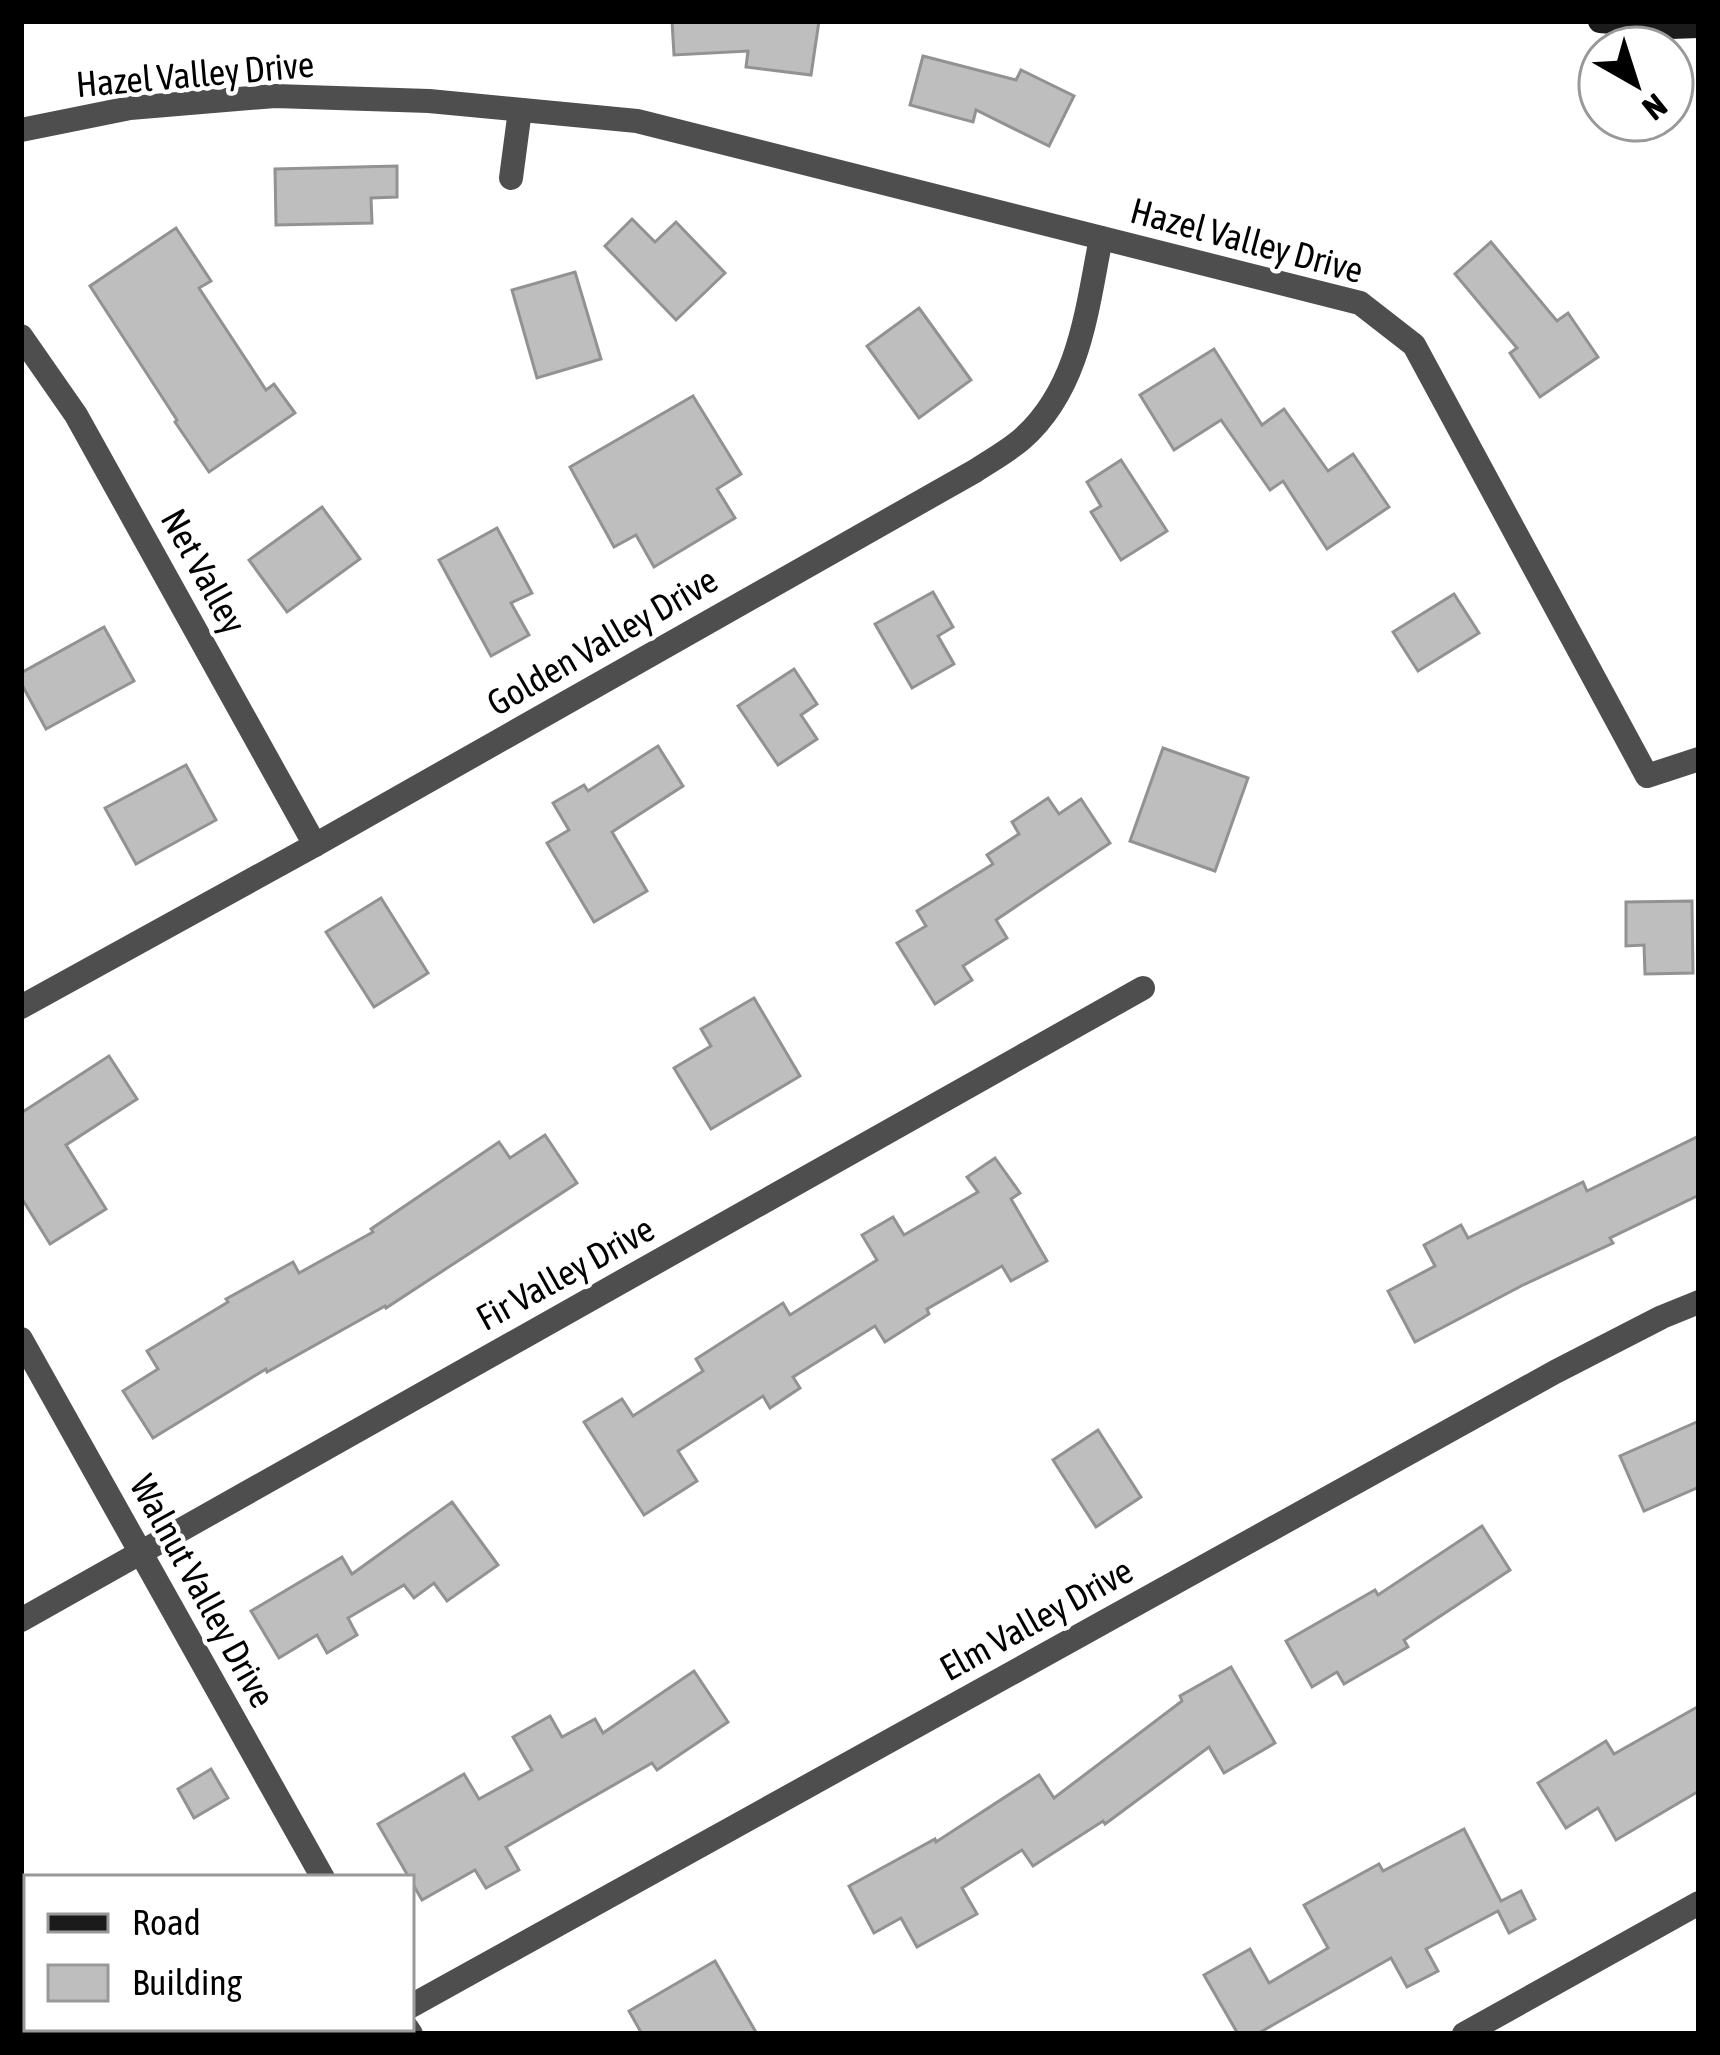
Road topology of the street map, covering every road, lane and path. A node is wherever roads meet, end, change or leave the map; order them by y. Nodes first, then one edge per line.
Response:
1 (1600, 21) edge
2 (1699, 26) edge
3 (520, 110) junction
4 (21, 130) edge
5 (511, 178) dead end
6 (1101, 238) junction
7 (21, 336) edge
8 (1699, 759) edge
9 (315, 845) junction
10 (1143, 988) dead end
11 (21, 1007) edge
12 (1699, 1302) edge
13 (21, 1339) edge
14 (141, 1553) junction
15 (21, 1620) edge
16 (321, 1875) edge
17 (1699, 1903) edge
18 (414, 2004) edge
19 (1464, 2034) edge

1 - 2 main road
3 - 4 street, Hazel Valley Drive
3 - 5 street
3 - 6 street, Hazel Valley Drive
6 - 8 street, Hazel Valley Drive
6 - 9 street, Golden Valley Drive
7 - 9 street, Net Valley
9 - 11 street, Golden Valley Drive
10 - 14 street, Fir Valley Drive
12 - 18 street, Elm Valley Drive
13 - 14 street, Walnut Valley Drive
14 - 15 street, Fir Valley Drive
14 - 16 street, Walnut Valley Drive
17 - 19 street

